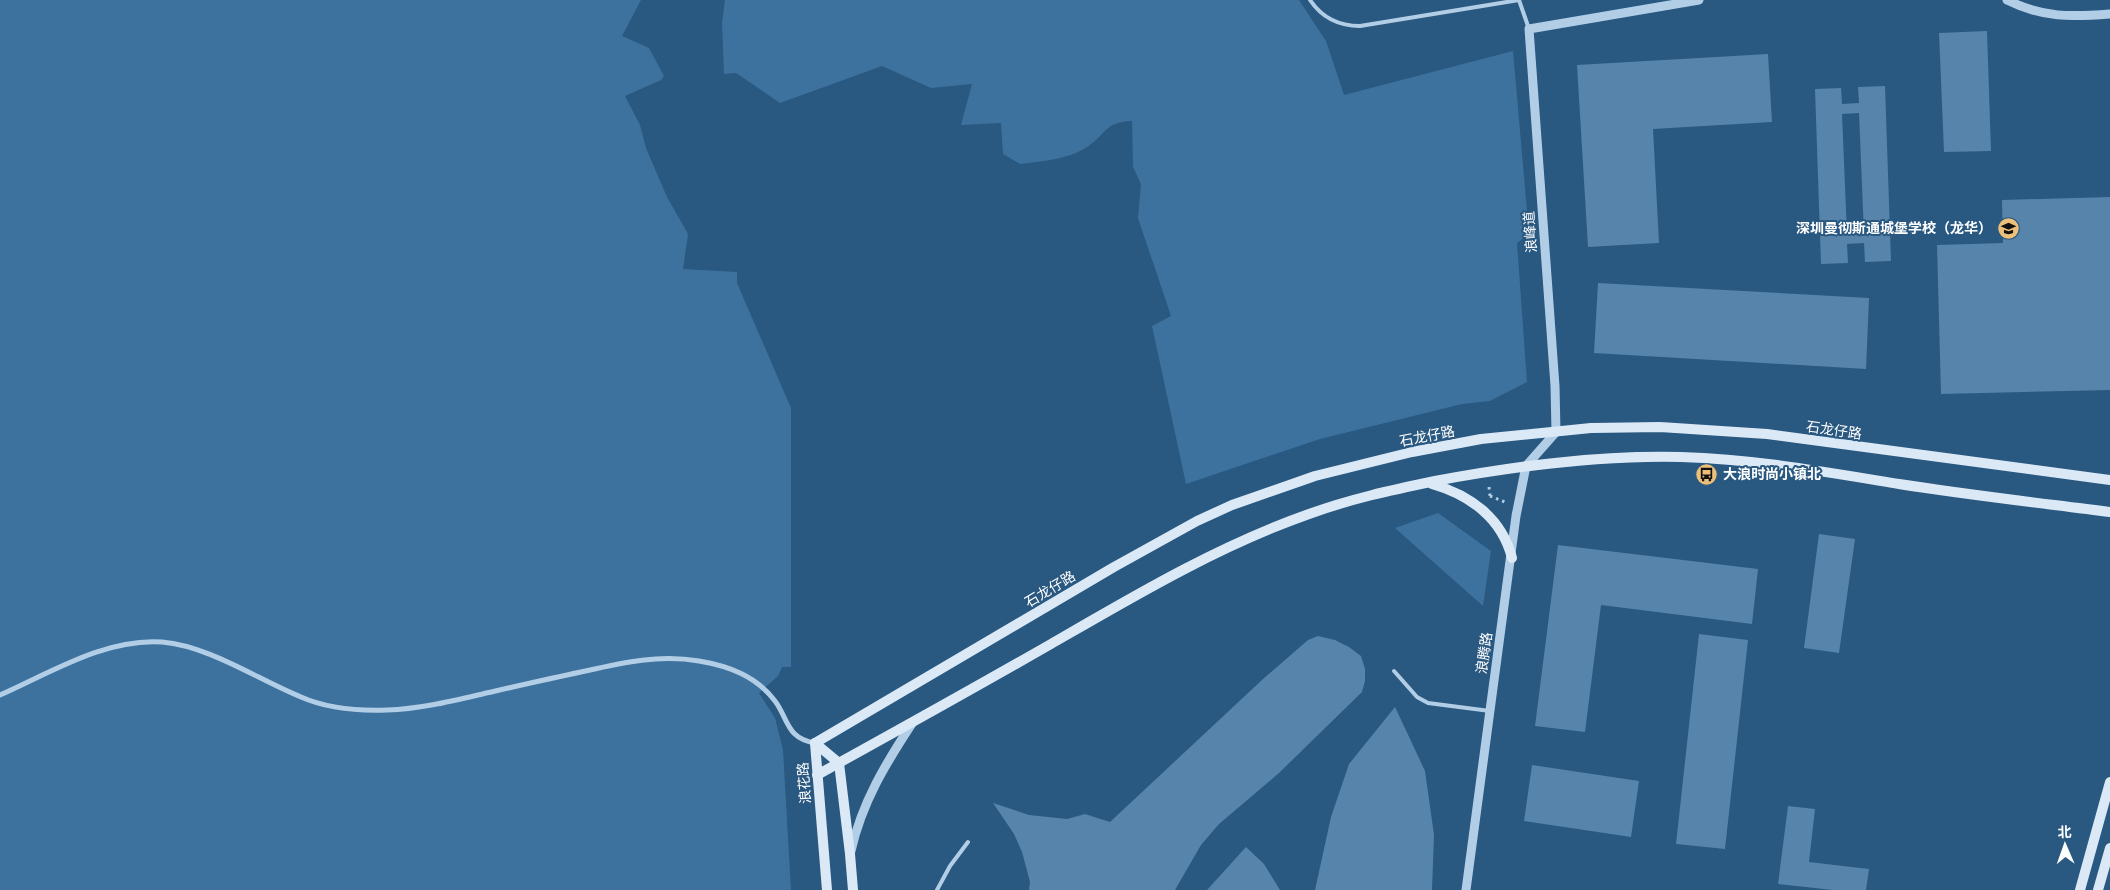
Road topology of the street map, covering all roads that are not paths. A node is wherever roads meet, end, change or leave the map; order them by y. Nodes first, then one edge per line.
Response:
1 (1310, 0) edge
2 (1519, 0) edge
3 (1699, 0) edge
4 (2007, 0) edge
5 (2110, 14) edge
6 (1528, 29) junction
7 (1556, 432) junction
8 (1526, 466) junction
9 (2110, 480) edge
10 (1428, 483) junction
11 (2110, 512) edge
12 (1512, 558) junction
13 (1394, 671) dead end
14 (0, 695) edge
15 (1490, 711) junction
16 (914, 722) junction
17 (815, 743) junction
18 (839, 763) junction
19 (817, 775) junction
20 (2110, 782) edge
21 (968, 842) dead end
22 (2110, 848) edge
23 (850, 854) junction
24 (827, 890) edge
25 (853, 890) edge
26 (937, 890) edge
27 (1466, 890) edge
28 (2080, 890) edge
29 (2098, 890) edge

1 - 2 lane
2 - 6 lane
3 - 6 street
4 - 5 street
6 - 7 street, 浪峰道
7 - 8 street
7 - 9 main road, 石龙仔路
7 - 17 main road, 石龙仔路
8 - 10 main road
8 - 11 main road
8 - 12 street, 浪腾路
10 - 12 main road
10 - 16 main road
12 - 15 street, 浪腾路
13 - 15 lane
14 - 17 street
15 - 27 street, 浪腾路
16 - 18 main road
16 - 23 street
17 - 18 main road, 浪花路
17 - 19 main road, 浪花路
18 - 19 main road
18 - 23 main road
19 - 24 main road, 浪花路
20 - 28 main road
21 - 26 lane
22 - 29 main road
23 - 25 main road

